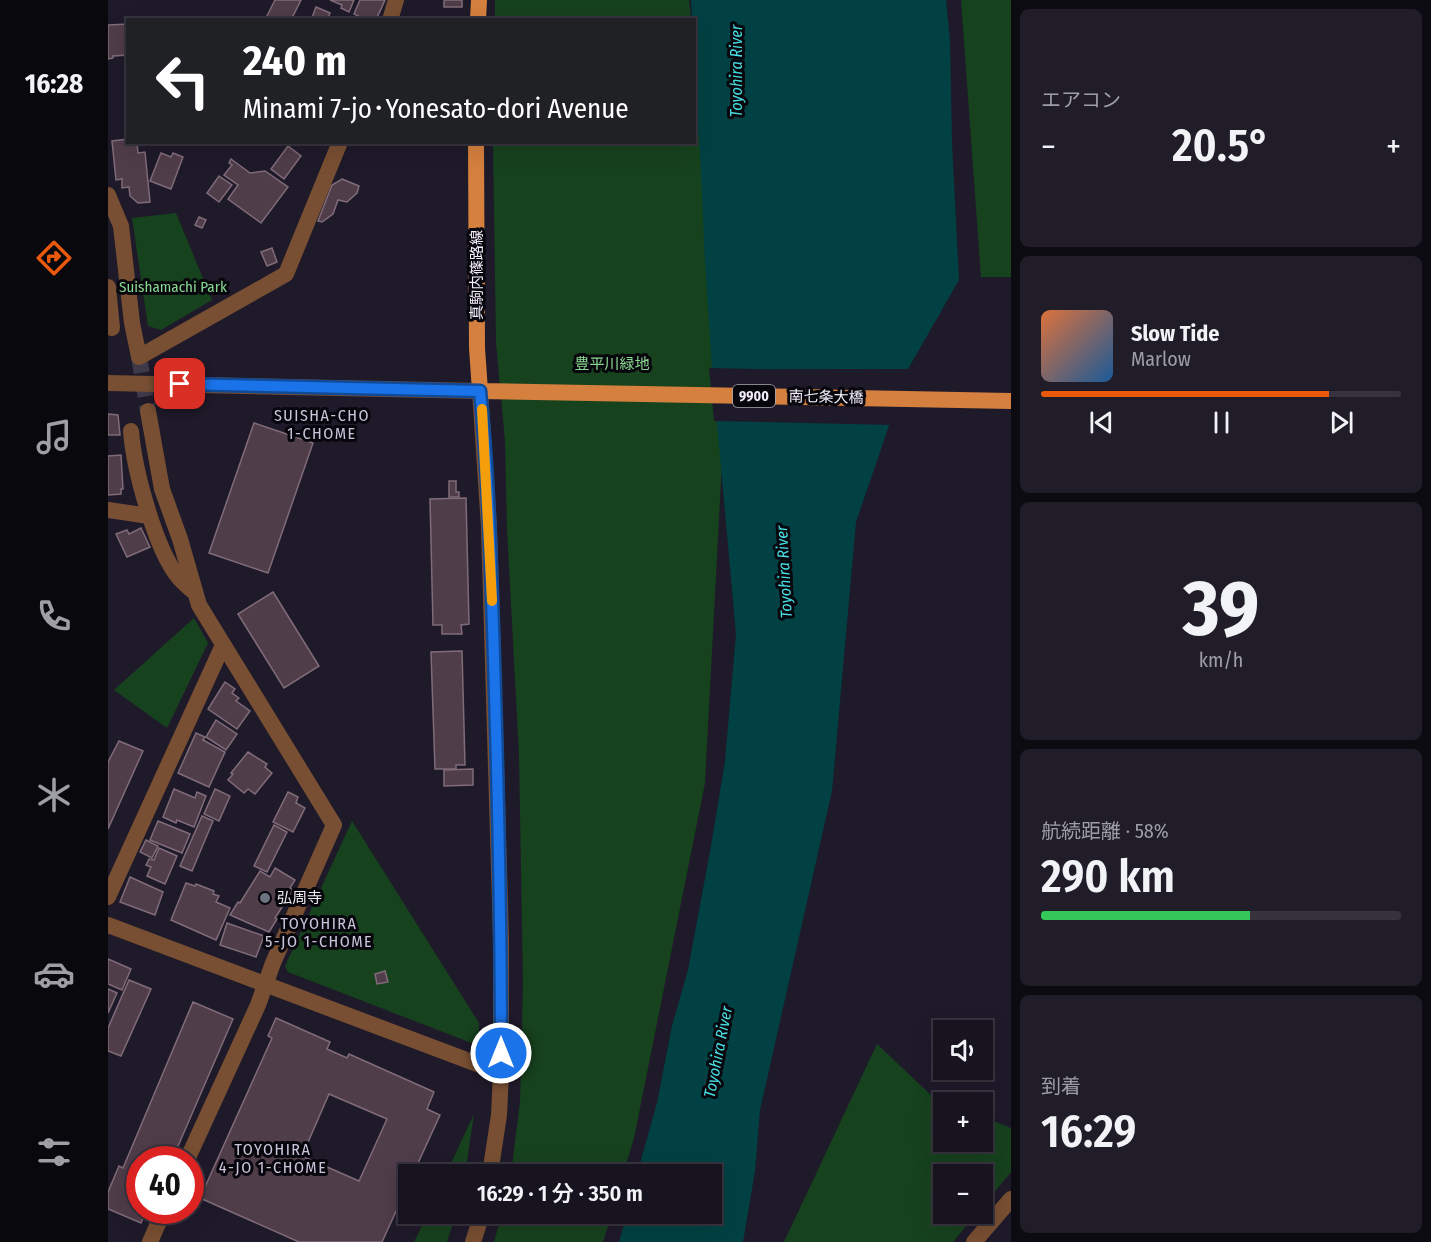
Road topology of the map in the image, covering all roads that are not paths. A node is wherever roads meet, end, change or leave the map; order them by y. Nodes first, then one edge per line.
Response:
1 (396, 0) edge
2 (479, 0) edge
3 (391, 18) edge
4 (478, 18) edge
5 (339, 144) edge
6 (476, 144) edge
7 (108, 195) edge
8 (108, 286) edge
9 (108, 327) edge
10 (108, 383) edge
11 (489, 391) junction
12 (1011, 401) edge
13 (148, 411) tunnel mouth
14 (131, 431) dead end
15 (108, 510) edge
16 (150, 516) junction
17 (193, 591) junction
18 (223, 645) junction
19 (108, 897) edge
20 (108, 925) edge
21 (265, 984) junction
22 (501, 1072) junction
23 (193, 1146) edge
24 (492, 1164) edge
25 (1011, 1199) edge
26 (158, 1224) edge
27 (479, 1224) edge
28 (150, 1242) edge
29 (473, 1242) edge
30 (974, 1242) edge

1 - 3 street
2 - 4 main road
5 - 7 street
6 - 11 main road, 真駒内篠路線
8 - 9 street
10 - 11 street
11 - 12 main road, 南七条大橋 / 9900
11 - 22 street
13 - 17 street
14 - 16 street
15 - 16 street
16 - 17 street
17 - 18 street
18 - 19 street
18 - 21 street
20 - 21 street
21 - 22 street
21 - 23 street
22 - 24 street
25 - 30 street
26 - 28 street
27 - 29 street

